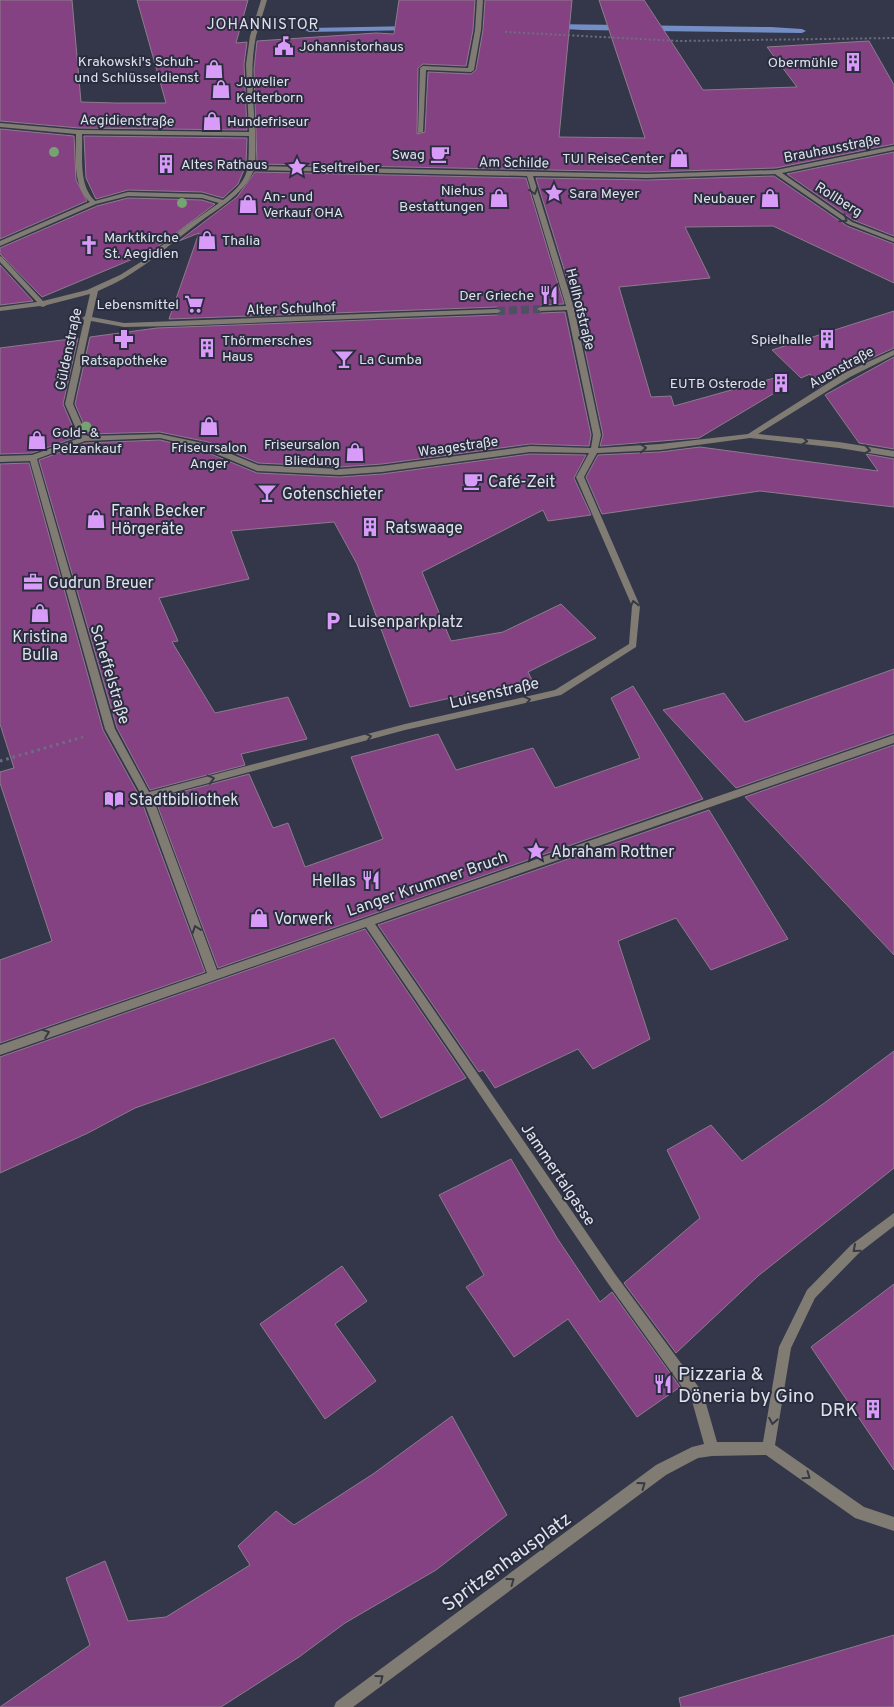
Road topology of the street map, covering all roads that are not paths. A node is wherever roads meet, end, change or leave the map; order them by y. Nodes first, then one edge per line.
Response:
1 (264, 0) edge
2 (480, 0) edge
3 (0, 125) edge
4 (79, 132) junction
5 (420, 132) dead end
6 (253, 134) junction
7 (894, 148) edge
8 (252, 168) junction
9 (776, 172) junction
10 (530, 175) junction
11 (223, 202) junction
12 (94, 204) junction
13 (894, 240) edge
14 (0, 244) edge
15 (0, 258) edge
16 (94, 291) junction
17 (43, 305) junction
18 (570, 308) junction
19 (0, 309) edge
20 (542, 309) tunnel mouth
21 (497, 311) tunnel mouth
22 (86, 318) junction
23 (894, 352) edge
24 (750, 436) junction
25 (84, 439) junction
26 (594, 451) junction
27 (894, 454) edge
28 (33, 458) junction
29 (0, 459) edge
30 (894, 740) edge
31 (147, 796) junction
32 (367, 921) junction
33 (213, 975) junction
34 (0, 1050) edge
35 (894, 1219) edge
36 (768, 1448) junction
37 (712, 1449) junction
38 (894, 1524) edge
39 (341, 1707) edge

1 - 6 street
2 - 5 street
3 - 4 street, Aegidienstraße
4 - 6 street, Aegidienstraße
4 - 12 street
6 - 8 street
7 - 9 street, Brauhausstraße
8 - 10 street, Am Schilde
8 - 11 street
9 - 10 street, Am Schilde
9 -> 13 street, Rollberg
10 -> 18 street, Hellhofstraße
11 - 12 street
11 - 16 street
12 - 14 street
15 - 17 street
16 - 17 street
16 - 22 street, Güldenstraße
17 - 19 street
18 - 20 street
18 - 26 street, Hellhofstraße
21 - 22 street, Alter Schulhof
22 - 25 street, Güldenstraße
23 - 24 street, Auenstraße
26 -> 24 street, Waagestraße
24 -> 27 street, Waagestraße
25 - 26 street, Waagestraße
25 - 28 street, Waagestraße
31 -> 26 street, Luisenstraße
28 - 29 street, Waagestraße
28 - 31 street, Scheffelstraße
30 - 32 street, Langer Krummer Bruch
33 -> 31 street, Scheffelstraße
32 - 33 street, Langer Krummer Bruch
32 - 37 street, Jammertalgasse
34 -> 33 street, Langer Krummer Bruch
35 -> 36 street
36 - 37 street, Spritzenhausplatz
36 -> 38 street
39 -> 37 street, Spritzenhausplatz

